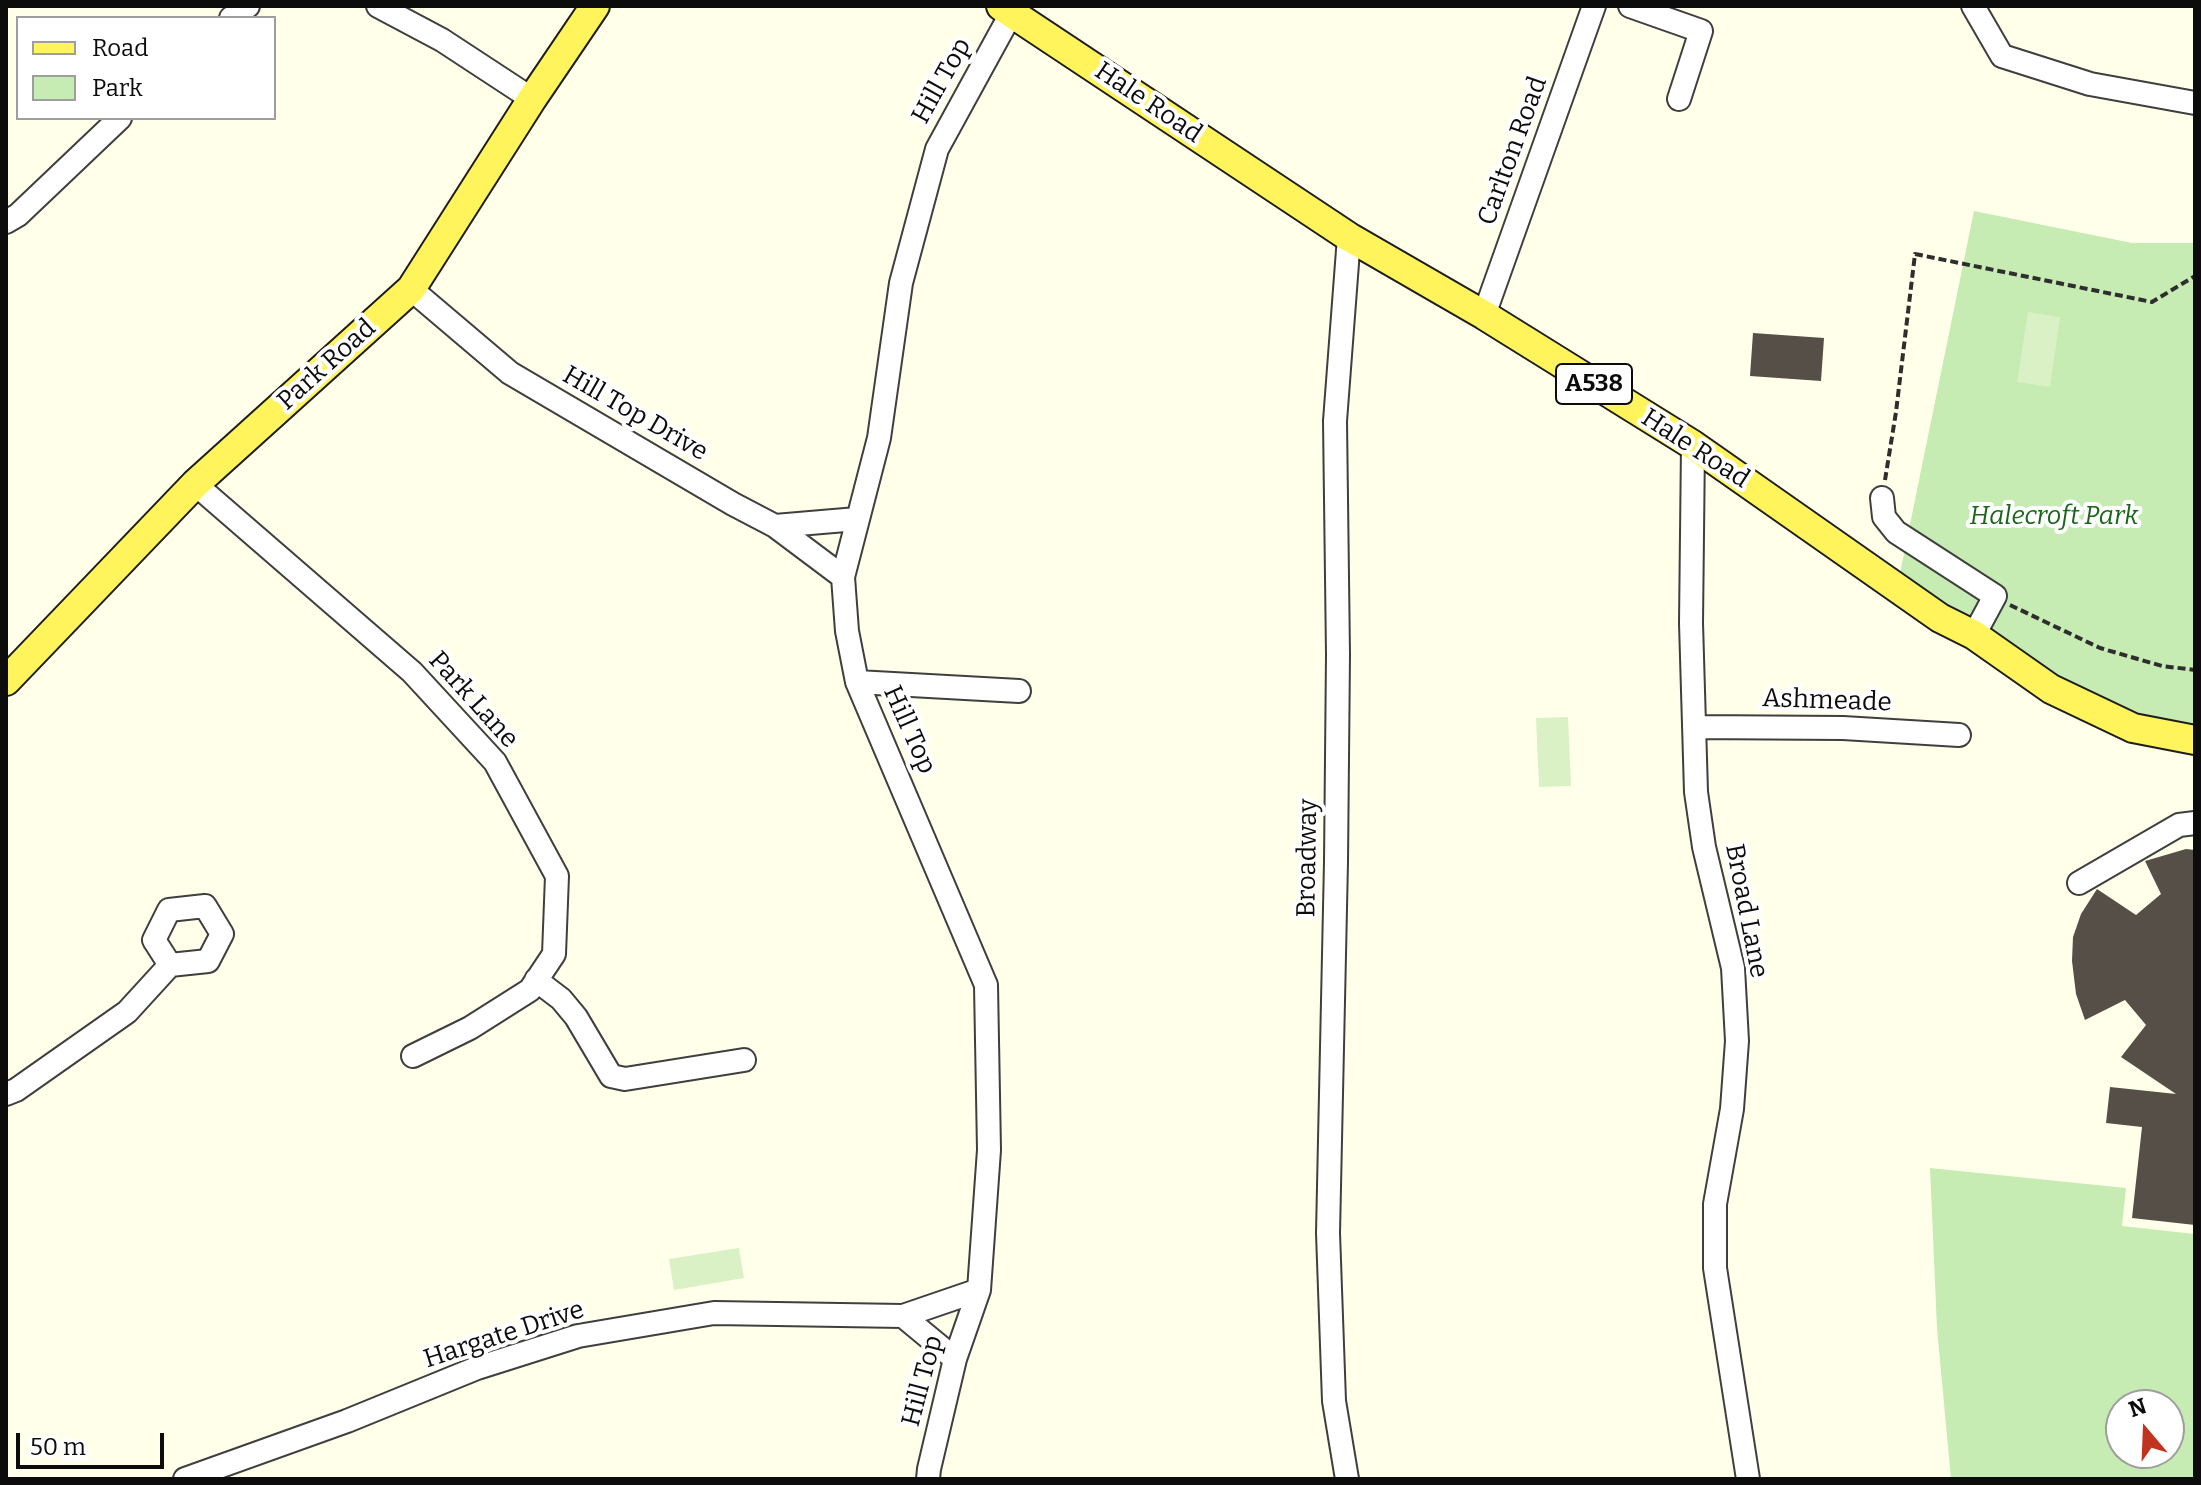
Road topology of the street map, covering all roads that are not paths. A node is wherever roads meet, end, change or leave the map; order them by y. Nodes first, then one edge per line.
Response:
1 (378, 6) edge
2 (595, 6) edge
3 (1594, 6) edge
4 (1630, 6) edge
5 (1973, 6) edge
6 (1007, 9) edge
7 (532, 99) junction
8 (1679, 99) dead end
9 (2195, 103) edge
10 (118, 120) edge
11 (6, 222) edge
12 (1349, 237) junction
13 (411, 289) junction
14 (1484, 315) junction
15 (1693, 445) junction
16 (195, 484) junction
17 (1882, 498) road end
18 (857, 519) junction
19 (775, 526) junction
20 (843, 577) junction
21 (1974, 635) junction
22 (6, 681) edge
23 (857, 682) junction
24 (1019, 691) dead end
25 (1694, 727) junction
26 (1959, 735) dead end
27 (2195, 740) edge
28 (2195, 823) edge
29 (2079, 883) dead end
30 (170, 965) dead end
31 (536, 980) junction
32 (413, 1056) dead end
33 (744, 1060) dead end
34 (6, 1094) edge
35 (979, 1290) junction
36 (903, 1316) junction
37 (955, 1359) junction
38 (185, 1479) edge
39 (928, 1479) edge
40 (1347, 1479) edge
41 (1748, 1479) edge

1 - 7 street
2 - 7 main road, Park Road
3 - 14 street, Carlton Road
4 - 8 street
5 - 9 street
6 - 12 main road, Hale Road / A538
6 - 18 street, Hill Top
7 - 13 main road, Park Road
10 - 11 street
12 - 14 main road, Hale Road / A538
12 - 40 street, Broadway
13 - 16 main road, Park Road
13 - 19 street, Hill Top Drive
14 - 15 main road, Hale Road / A538
15 - 21 main road, Hale Road / A538
15 - 25 street, Broad Lane
16 - 22 main road, Park Road
16 - 31 street, Park Lane
17 - 21 street
18 - 19 street
18 - 20 street, Hill Top
19 - 20 street, Hill Top Drive
20 - 23 street, Hill Top
21 - 27 main road, Hale Road / A538
23 - 24 street
23 - 35 street, Hill Top
25 - 26 street, Ashmeade
25 - 41 street, Broad Lane
28 - 29 street
30 - 34 street
31 - 32 street, Park Lane
31 - 33 street
35 - 36 street, Hargate Drive
35 - 37 street, Hill Top
36 - 37 street
36 - 38 street, Hargate Drive
37 - 39 street, Hill Top

